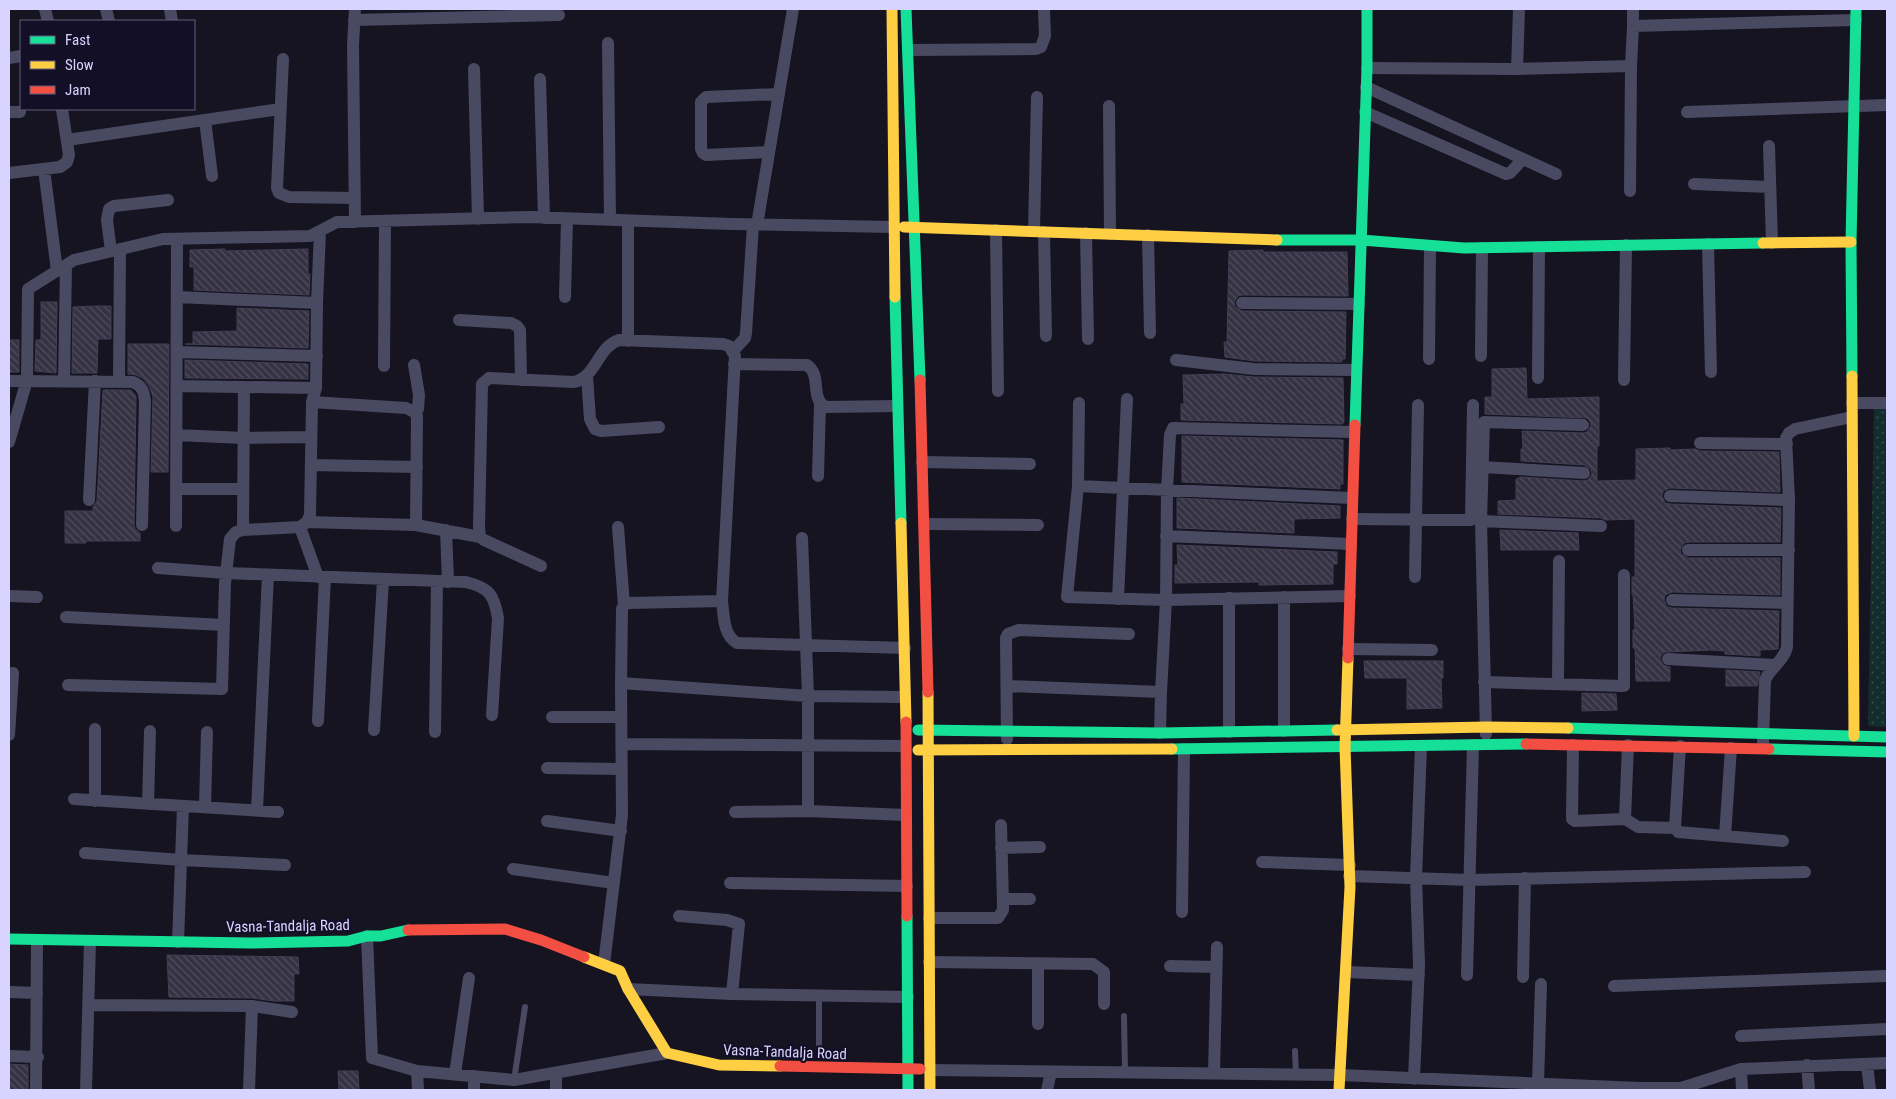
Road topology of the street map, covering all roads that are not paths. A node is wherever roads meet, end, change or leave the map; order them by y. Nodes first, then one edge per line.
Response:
1 (793, 9) edge
2 (892, 9) edge
3 (906, 9) edge
4 (1044, 9) edge
5 (1367, 9) edge
6 (1520, 9) edge
7 (1633, 9) edge
8 (354, 14) edge
9 (1856, 14) edge
10 (559, 15) dead end
11 (1634, 26) junction
12 (608, 43) dead end
13 (908, 50) junction
14 (283, 59) dead end
15 (1631, 66) junction
16 (1367, 68) junction
17 (474, 69) dead end
18 (1517, 69) junction
19 (540, 79) dead end
20 (1366, 87) junction
21 (778, 94) junction
22 (1037, 98) dead end
23 (1854, 105) junction
24 (1887, 105) edge
25 (1108, 106) dead end
26 (280, 109) junction
27 (62, 110) edge
28 (1365, 112) junction
29 (1687, 112) dead end
30 (205, 120) junction
31 (67, 140) junction
32 (1769, 146) dead end
33 (769, 152) junction
34 (1523, 158) junction
35 (44, 169) junction
36 (9, 172) edge
37 (1556, 174) dead end
38 (212, 176) dead end
39 (1694, 184) dead end
40 (1770, 187) junction
41 (1630, 192) dead end
42 (355, 198) junction
43 (168, 200) dead end
44 (478, 218) junction
45 (544, 218) junction
46 (567, 219) junction
47 (610, 220) junction
48 (385, 221) junction
49 (628, 221) junction
50 (355, 222) junction
51 (755, 225) junction
52 (892, 227) junction
53 (915, 227) junction
54 (996, 230) junction
55 (320, 231) junction
56 (1039, 232) junction
57 (1086, 233) junction
58 (1110, 234) junction
59 (1148, 236) junction
60 (178, 239) junction
61 (1361, 240) junction
62 (1851, 242) junction
63 (1772, 243) junction
64 (1708, 244) junction
65 (1626, 245) junction
66 (1430, 246) junction
67 (1539, 247) junction
68 (1482, 248) junction
69 (115, 250) junction
70 (61, 268) junction
71 (177, 296) junction
72 (565, 297) dead end
73 (1242, 302) dead end
74 (316, 303) junction
75 (1359, 304) junction
76 (460, 320) dead end
77 (1150, 334) dead end
78 (1046, 336) dead end
79 (1088, 339) dead end
80 (628, 341) junction
81 (733, 350) junction
82 (177, 352) junction
83 (317, 356) junction
84 (1481, 356) dead end
85 (1429, 359) dead end
86 (1176, 360) dead end
87 (734, 364) junction
88 (414, 365) dead end
89 (384, 366) dead end
90 (1356, 370) junction
91 (1711, 372) dead end
92 (587, 376) junction
93 (1538, 378) dead end
94 (27, 380) junction
95 (521, 380) junction
96 (1624, 380) dead end
97 (9, 381) edge
98 (64, 381) junction
99 (95, 381) junction
100 (119, 382) junction
101 (176, 386) junction
102 (244, 387) junction
103 (316, 388) junction
104 (998, 391) dead end
105 (1127, 399) dead end
106 (312, 402) junction
107 (1079, 403) dead end
108 (1852, 403) junction
109 (1887, 403) edge
110 (820, 404) junction
111 (1418, 405) dead end
112 (1473, 405) dead end
113 (897, 406) junction
114 (414, 412) junction
115 (1852, 417) junction
116 (1583, 425) dead end
117 (659, 428) dead end
118 (1354, 432) junction
119 (176, 435) junction
120 (311, 437) junction
121 (244, 438) junction
122 (9, 442) edge
123 (1700, 443) dead end
124 (1787, 444) junction
125 (922, 462) junction
126 (1030, 464) dead end
127 (311, 465) junction
128 (417, 467) junction
129 (1482, 467) junction
130 (1584, 473) dead end
131 (818, 476) dead end
132 (1078, 486) junction
133 (1122, 488) junction
134 (176, 489) junction
135 (243, 489) junction
136 (1167, 490) junction
137 (1670, 496) dead end
138 (1352, 498) junction
139 (89, 500) dead end
140 (1790, 500) junction
141 (1352, 520) junction
142 (1416, 520) junction
143 (1481, 521) junction
144 (304, 524) junction
145 (924, 524) junction
146 (142, 525) dead end
147 (416, 525) junction
148 (1038, 525) dead end
149 (176, 526) dead end
150 (618, 526) dead end
151 (1601, 526) dead end
152 (243, 530) junction
153 (446, 530) junction
154 (1166, 536) junction
155 (480, 537) junction
156 (802, 538) dead end
157 (1351, 544) junction
158 (1688, 550) dead end
159 (1789, 550) junction
160 (1559, 561) dead end
161 (541, 566) dead end
162 (158, 568) dead end
163 (226, 573) junction
164 (268, 575) junction
165 (1624, 575) dead end
166 (1414, 576) dead end
167 (321, 577) junction
168 (383, 580) junction
169 (442, 582) junction
170 (9, 596) edge
171 (1350, 596) junction
172 (37, 597) dead end
173 (1284, 597) junction
174 (1229, 598) junction
175 (1118, 599) junction
176 (1166, 600) junction
177 (1672, 600) dead end
178 (722, 601) junction
179 (1786, 604) junction
180 (624, 605) junction
181 (66, 617) dead end
182 (224, 625) junction
183 (1129, 634) dead end
184 (806, 645) junction
185 (904, 648) junction
186 (1348, 650) junction
187 (1432, 650) dead end
188 (1668, 659) dead end
189 (1775, 665) junction
190 (13, 673) dead end
191 (1484, 682) junction
192 (620, 683) junction
193 (1558, 684) junction
194 (68, 685) dead end
195 (1007, 686) junction
196 (1161, 692) junction
197 (808, 696) junction
198 (904, 697) junction
199 (492, 715) dead end
200 (552, 717) dead end
201 (622, 717) junction
202 (318, 722) dead end
203 (1486, 727) junction
204 (95, 729) dead end
205 (150, 730) dead end
206 (374, 730) dead end
207 (929, 730) junction
208 (1346, 730) junction
209 (905, 731) junction
210 (1007, 731) junction
211 (1284, 731) junction
212 (207, 732) dead end
213 (435, 732) dead end
214 (1229, 732) junction
215 (1160, 733) junction
216 (1763, 733) junction
217 (9, 735) edge
218 (1854, 736) junction
219 (1887, 737) edge
220 (622, 744) junction
221 (1487, 744) junction
222 (807, 745) junction
223 (1473, 745) junction
224 (1573, 745) junction
225 (1628, 745) junction
226 (1421, 746) junction
227 (1680, 746) junction
228 (1345, 747) junction
229 (905, 748) junction
230 (1007, 748) junction
231 (1731, 748) junction
232 (1763, 748) junction
233 (929, 749) junction
234 (1184, 749) junction
235 (1887, 752) edge
236 (547, 768) dead end
237 (622, 770) junction
238 (74, 799) dead end
239 (95, 801) junction
240 (148, 804) junction
241 (183, 806) junction
242 (205, 807) junction
243 (257, 810) junction
244 (808, 811) junction
245 (278, 812) dead end
246 (735, 812) dead end
247 (906, 815) junction
248 (1625, 819) junction
249 (547, 821) dead end
250 (1001, 825) dead end
251 (1675, 828) junction
252 (621, 832) junction
253 (1725, 836) junction
254 (1783, 841) dead end
255 (1040, 847) dead end
256 (1002, 848) junction
257 (85, 853) dead end
258 (181, 860) junction
259 (1262, 862) dead end
260 (285, 865) dead end
261 (513, 869) dead end
262 (1349, 871) junction
263 (1806, 872) dead end
264 (1416, 878) junction
265 (1525, 878) junction
266 (1470, 880) junction
267 (614, 883) junction
268 (730, 883) dead end
269 (907, 886) junction
270 (1003, 899) junction
271 (1030, 899) dead end
272 (1182, 912) dead end
273 (679, 916) dead end
274 (929, 918) junction
275 (367, 936) junction
276 (9, 940) edge
277 (37, 940) junction
278 (90, 940) junction
279 (178, 942) junction
280 (1217, 948) dead end
281 (928, 962) junction
282 (604, 964) junction
283 (1038, 964) junction
284 (1170, 966) dead end
285 (1216, 967) junction
286 (1346, 972) junction
287 (1419, 975) junction
288 (1467, 975) dead end
289 (1887, 976) edge
290 (1524, 977) dead end
291 (468, 978) dead end
292 (1541, 984) dead end
293 (1614, 986) dead end
294 (628, 989) junction
295 (9, 992) edge
296 (38, 993) junction
297 (732, 994) junction
298 (819, 996) junction
299 (908, 997) junction
300 (1104, 1004) dead end
301 (89, 1005) junction
302 (252, 1006) junction
303 (525, 1007) dead end
304 (292, 1012) dead end
305 (1124, 1016) dead end
306 (1038, 1024) dead end
307 (1887, 1029) edge
308 (1741, 1036) dead end
309 (819, 1045) dead end
310 (1295, 1051) dead end
311 (667, 1053) junction
312 (9, 1056) edge
313 (38, 1057) junction
314 (1887, 1063) edge
315 (1867, 1064) junction
316 (1807, 1065) junction
317 (908, 1069) junction
318 (1741, 1069) junction
319 (930, 1070) junction
320 (418, 1071) junction
321 (1125, 1071) junction
322 (1051, 1072) junction
323 (1214, 1072) junction
324 (556, 1073) junction
325 (455, 1074) junction
326 (1296, 1075) junction
327 (474, 1076) junction
328 (1340, 1076) junction
329 (1414, 1078) junction
330 (1538, 1084) junction
331 (514, 1085) edge
332 (1587, 1088) edge
333 (36, 1090) edge
334 (86, 1090) edge
335 (249, 1090) edge
336 (418, 1090) edge
337 (474, 1090) edge
338 (556, 1090) edge
339 (908, 1090) edge
340 (930, 1090) edge
341 (1047, 1090) edge
342 (1339, 1090) edge
343 (1742, 1090) edge
344 (1809, 1090) edge
345 (1870, 1090) edge

1 - 21 street
2 - 52 street
3 - 13 street
4 - 13 street
5 - 16 street
6 - 18 street
7 - 11 street
8 - 10 street
8 - 42 street
9 - 11 street
9 - 23 street
11 - 15 street
12 - 47 street
13 - 53 street
14 - 26 street
15 - 18 street
15 - 41 street
16 - 18 street
16 - 20 street
17 - 44 street
19 - 45 street
20 - 28 street
20 - 34 street
21 - 33 street
21 - 33 street
22 - 56 street
23 - 24 street
23 - 29 street
23 - 62 street
25 - 58 street
26 - 30 street
26 - 42 street
27 - 31 street
28 - 34 street
28 - 61 street
30 - 31 street
30 - 38 street
31 - 35 street
32 - 40 street
33 - 51 street
34 - 37 street
35 - 36 street
35 - 70 street
39 - 40 street
40 - 63 street
42 - 50 street
43 - 69 street
44 - 45 street
44 - 48 street
45 - 46 street
46 - 47 street
46 - 72 street
47 - 49 street
48 - 50 street
48 - 89 street
49 - 51 street
49 - 80 street
50 - 55 street
51 - 52 street
51 - 81 street
52 - 53 street
52 - 113 street
53 - 54 street
53 - 125 street
54 - 56 street
54 - 104 street
55 - 60 street
55 - 74 street
56 - 57 street
56 - 78 street
57 - 58 street
57 - 79 street
58 - 59 street
59 - 61 street
59 - 77 street
60 - 69 street
60 - 71 street
61 - 66 street
61 - 75 street
62 - 63 street
62 - 108 street
63 - 64 street
64 - 65 street
64 - 91 street
65 - 67 street
65 - 96 street
66 - 68 street
66 - 85 street
67 - 68 street
67 - 93 street
68 - 84 street
69 - 70 street
69 - 100 street
70 - 94 street
70 - 98 street
71 - 74 street
71 - 82 street
73 - 75 street
74 - 83 street
75 - 90 street
76 - 95 street
80 - 81 street
80 - 92 street
81 - 87 street
82 - 83 street
82 - 101 street
83 - 103 street
86 - 90 street
87 - 110 street
87 - 178 street
88 - 114 street
90 - 118 street
92 - 95 street
92 - 117 street
94 - 97 street
94 - 98 street
94 - 122 street
95 - 155 street
98 - 99 street
99 - 100 street
99 - 139 street
100 - 146 street
101 - 102 street
101 - 119 street
102 - 103 street
102 - 121 street
103 - 106 street
105 - 133 street
106 - 114 street
106 - 120 street
107 - 132 street
108 - 109 street
108 - 115 street
110 - 113 street
110 - 131 street
111 - 142 street
112 - 142 street
113 - 185 street
114 - 128 street
115 - 124 street
115 - 218 street
116 - 129 street
118 - 136 street
118 - 138 street
119 - 121 street
119 - 134 street
120 - 121 street
120 - 127 street
121 - 135 street
123 - 124 street
124 - 140 street
125 - 126 street
125 - 145 street
127 - 128 street
127 - 144 street
128 - 147 street
129 - 130 street
129 - 143 street
132 - 133 street
132 - 175 street
133 - 136 street
133 - 175 street
134 - 135 street
134 - 149 street
135 - 152 street
136 - 138 street
136 - 154 street
137 - 140 street
138 - 141 street
140 - 159 street
141 - 142 street
141 - 157 street
142 - 166 street
143 - 151 street
143 - 191 street
144 - 147 street
144 - 152 street
144 - 167 street
145 - 148 street
145 - 207 street
147 - 153 street
150 - 180 street
152 - 163 street
153 - 155 street
153 - 169 street
154 - 157 street
154 - 176 street
155 - 161 street
156 - 184 street
157 - 171 street
158 - 159 street
159 - 179 street
160 - 193 street
162 - 163 street
163 - 164 street
163 - 182 street
164 - 167 street
164 - 243 street
165 - 193 street
167 - 168 street
167 - 202 street
168 - 169 street
168 - 206 street
169 - 199 street
169 - 213 street
170 - 172 street
171 - 173 street
171 - 186 street
173 - 174 street
173 - 211 street
174 - 176 street
174 - 214 street
175 - 176 street
176 - 196 street
177 - 179 street
178 - 180 street
178 - 184 street
179 - 189 street
180 - 192 street
181 - 182 street
182 - 194 street
183 - 195 street
184 - 185 street
184 - 197 street
185 - 198 street
186 - 187 street
186 - 208 street
188 - 189 street
189 - 216 street
190 - 217 street
191 - 193 street
191 - 203 street
192 - 197 street
192 - 201 street
195 - 196 street
195 - 210 street
196 - 215 street
197 - 198 street
197 - 222 street
198 - 209 street
200 - 201 street
201 - 220 street
203 - 208 street
203 - 216 street
203 - 221 street
204 - 239 street
205 - 240 street
207 - 209 street
207 - 210 street
207 - 233 street
208 - 211 street
208 - 228 street
209 - 229 street
210 - 215 street
210 - 230 street
211 - 214 street
212 - 242 street
214 - 215 street
216 - 218 street
216 - 232 street
218 - 219 street
220 - 222 street
220 - 237 street
221 - 223 street
221 - 224 street
222 - 229 street
222 - 244 street
223 - 226 street
223 - 266 street
224 - 225 street
224 - 248 street
225 - 227 street
225 - 248 street
226 - 228 street
226 - 264 street
227 - 231 street
227 - 251 street
228 - 234 street
228 - 262 street
229 - 233 street
229 - 247 street
230 - 233 street
230 - 234 street
231 - 232 street
231 - 253 street
232 - 235 street
233 - 274 street
234 - 272 street
236 - 237 street
237 - 252 street
238 - 239 street
239 - 240 street
240 - 241 street
241 - 242 street
241 - 258 street
242 - 243 street
243 - 245 street
244 - 246 street
244 - 247 street
247 - 269 street
248 - 251 street
249 - 252 street
250 - 256 street
251 - 253 street
252 - 267 street
253 - 254 street
255 - 256 street
256 - 270 street
257 - 258 street
258 - 260 street
258 - 279 street
259 - 262 street
261 - 267 street
262 - 264 street
262 - 286 street
263 - 265 street
264 - 266 street
264 - 287 street
265 - 266 street
265 - 290 street
266 - 288 street
267 - 282 street
268 - 269 street
269 - 299 street
270 - 271 street
270 - 274 street
273 - 297 street
274 - 281 street
275 - 279 street, Vasna-Tandalja Road
275 - 282 street, Vasna-Tandalja Road
275 - 320 street
276 - 277 street, Vasna-Tandalja Road
277 - 278 street, Vasna-Tandalja Road
277 - 296 street
278 - 279 street, Vasna-Tandalja Road
278 - 301 street
280 - 285 street
281 - 283 street
281 - 319 street
282 - 294 street, Vasna-Tandalja Road
283 - 300 street
283 - 306 street
284 - 285 street
285 - 323 street
286 - 287 street
286 - 328 street
287 - 329 street
289 - 293 street
291 - 325 street
292 - 330 street
294 - 297 street
294 - 311 street, Vasna-Tandalja Road
295 - 296 street
296 - 313 street
297 - 298 street
298 - 299 street
298 - 309 lane
299 - 317 street
301 - 302 street
301 - 334 street
302 - 304 street
302 - 335 street
303 - 331 lane
305 - 321 lane
307 - 308 street
310 - 326 lane
311 - 317 street, Vasna-Tandalja Road
311 - 324 street
312 - 313 street
313 - 333 street
314 - 315 street
315 - 316 street
315 - 345 street
316 - 318 street
316 - 344 street
317 - 319 street, Vasna-Tandalja Road
317 - 339 street
318 - 332 street
318 - 343 street
319 - 322 street
319 - 340 street
320 - 325 street
320 - 336 street
321 - 322 street
321 - 323 street
322 - 341 street
323 - 326 street
324 - 331 street
324 - 338 street
325 - 327 street
326 - 328 street
327 - 331 street
327 - 337 street
328 - 329 street
328 - 342 street
329 - 330 street
330 - 332 street

